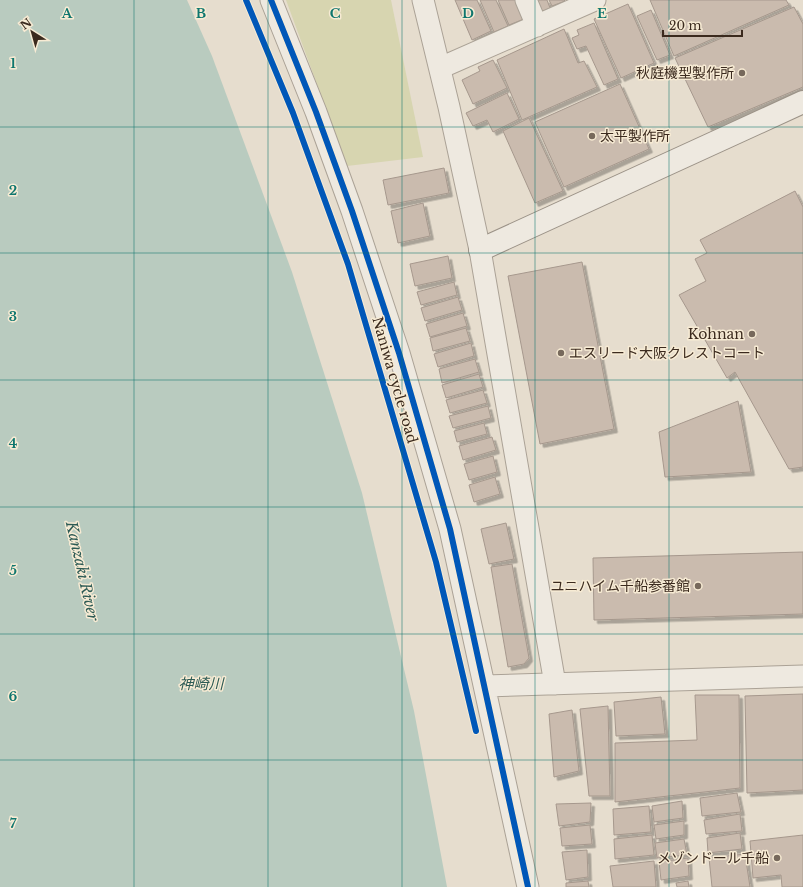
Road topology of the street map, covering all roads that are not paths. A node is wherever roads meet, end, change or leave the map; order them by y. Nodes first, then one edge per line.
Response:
1 (271, 0) edge
2 (423, 0) edge
3 (526, 0) edge
4 (595, 0) edge
5 (537, 26) junction
6 (440, 68) junction
7 (803, 102) edge
8 (480, 250) junction
9 (803, 676) edge
10 (555, 684) junction
11 (485, 686) junction
12 (528, 887) edge

1 - 11 street
2 - 6 street
3 - 5 street
4 - 5 street
5 - 6 street
6 - 8 street
7 - 8 street
8 - 10 street
9 - 10 street
10 - 11 street
11 - 12 street

